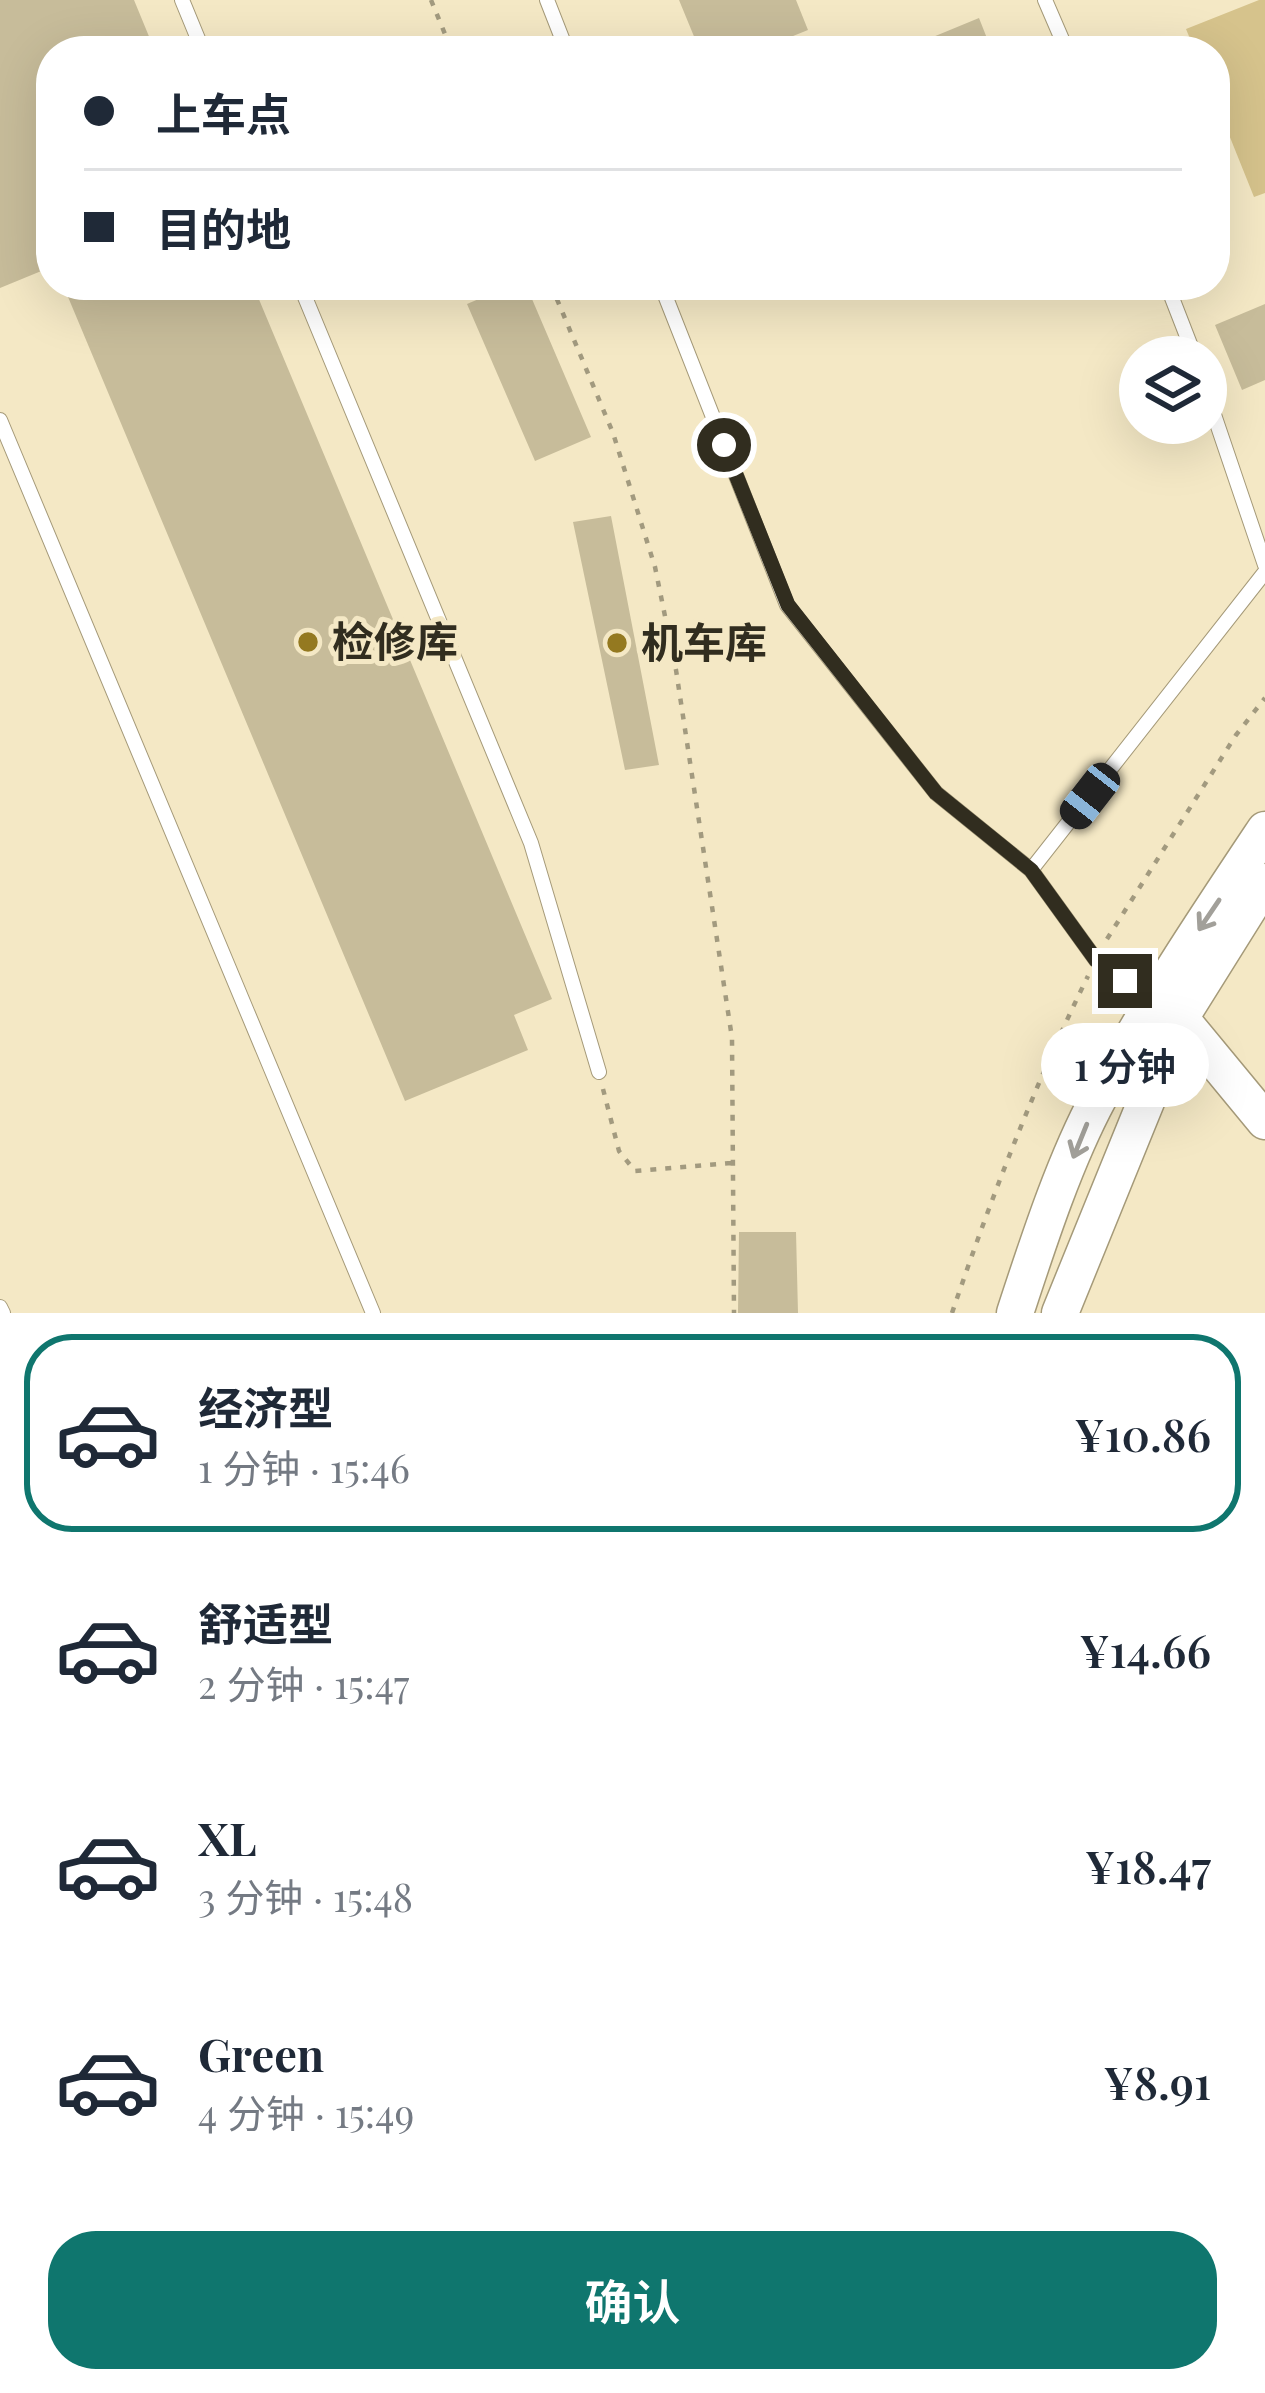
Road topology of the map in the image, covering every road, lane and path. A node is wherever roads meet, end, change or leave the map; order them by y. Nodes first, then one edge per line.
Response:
1 (182, 0) edge
2 (431, 0) edge
3 (547, 0) edge
4 (1046, 0) edge
5 (197, 36) edge
6 (446, 36) edge
7 (561, 36) edge
8 (1061, 36) edge
9 (305, 300) edge
10 (557, 300) edge
11 (667, 300) edge
12 (1173, 300) edge
13 (1187, 336) edge
14 (0, 420) edge
15 (1224, 444) edge
16 (1265, 569) edge
17 (1265, 698) edge
18 (1265, 830) edge
19 (1031, 870) junction
20 (1265, 882) edge
21 (1096, 960) junction
22 (1167, 1010) junction
23 (599, 1072) joint
24 (1265, 1121) edge
25 (733, 1162) junction
26 (373, 1313) edge
27 (734, 1313) edge
28 (952, 1313) edge
29 (1016, 1313) edge
30 (1060, 1313) edge

1 - 5 lane
2 - 6 path
3 - 7 lane
4 - 8 lane
9 - 23 lane
10 - 25 path
11 - 19 lane
12 - 13 lane
14 - 26 lane
15 - 16 lane
16 - 19 lane
17 - 21 path
18 -> 22 main road
19 - 21 lane
20 - 22 main road
21 - 22 lane
21 - 28 path
22 - 24 main road
22 -> 29 main road
22 - 30 main road
23 - 25 path
25 - 27 path

